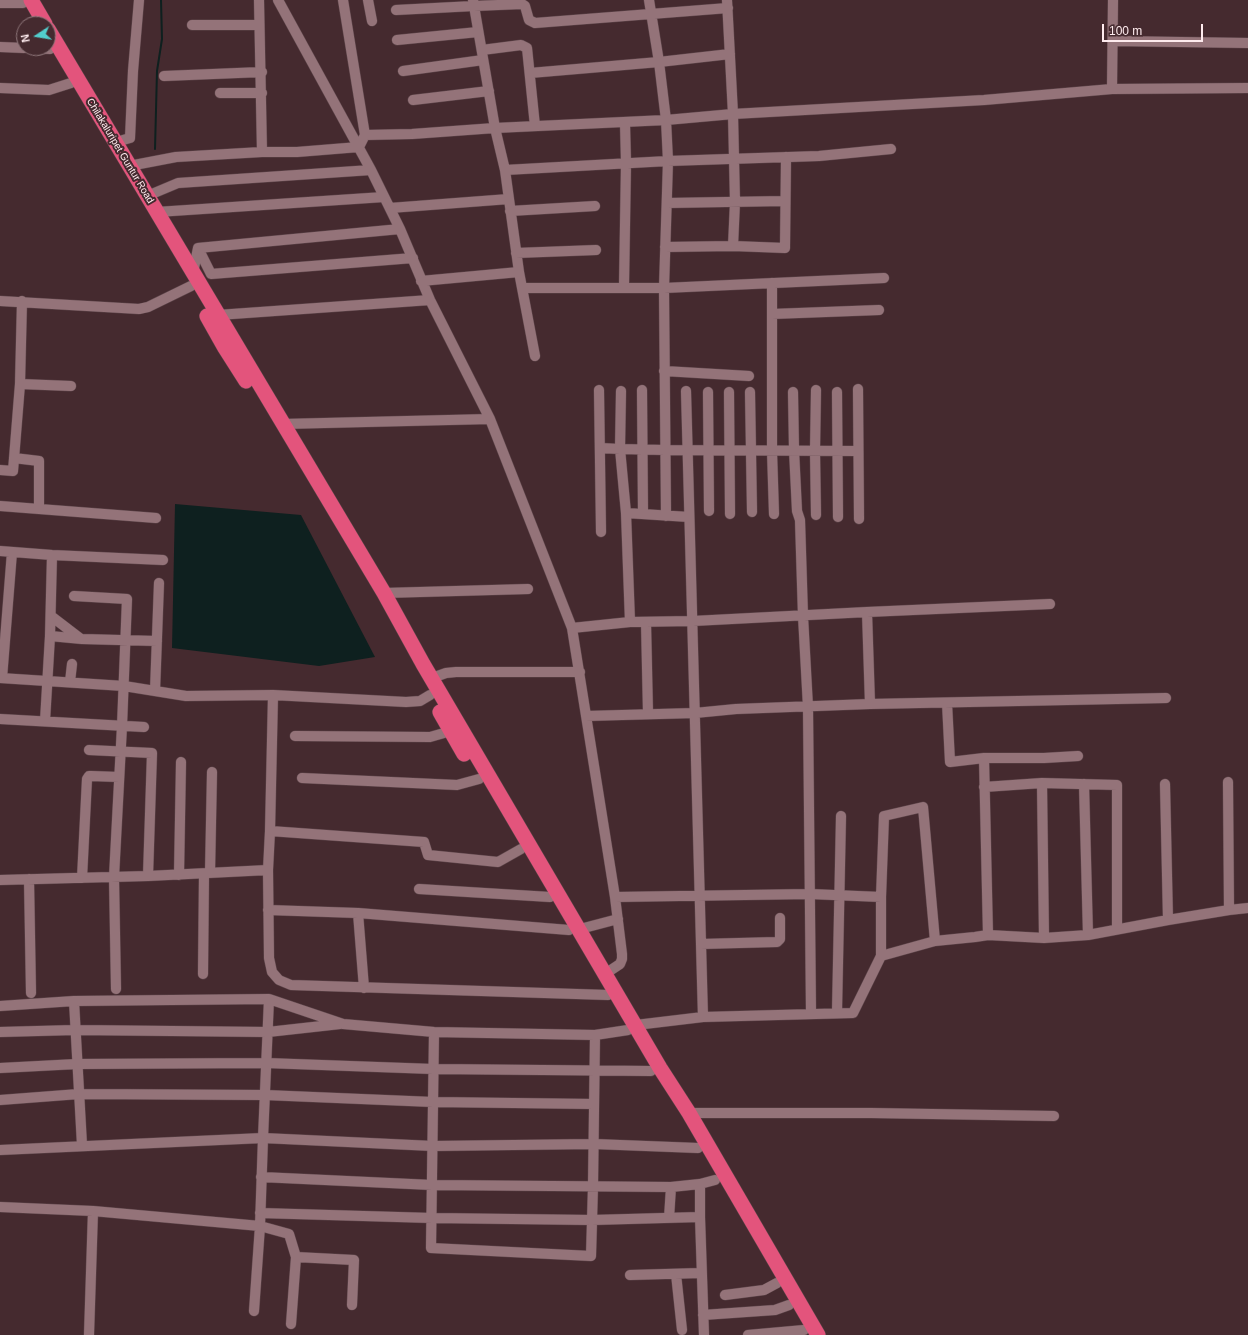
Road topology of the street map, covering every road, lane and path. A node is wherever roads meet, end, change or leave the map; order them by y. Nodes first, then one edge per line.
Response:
1 (139, 0) edge
2 (259, 0) edge
3 (278, 0) edge
4 (343, 0) edge
5 (368, 0) edge
6 (649, 0) edge
7 (1113, 0) edge
8 (25, 1) edge
9 (0, 3) edge
10 (474, 3) edge
11 (728, 4) edge
12 (396, 10) dead end
13 (652, 14) junction
14 (32, 16) edge
15 (38, 16) edge
16 (372, 21) dead end
17 (192, 26) dead end
18 (259, 26) junction
19 (478, 32) junction
20 (397, 40) dead end
21 (1113, 41) junction
22 (1248, 43) edge
23 (56, 45) edge
24 (0, 47) edge
25 (16, 48) edge
26 (730, 54) junction
27 (482, 55) junction
28 (56, 56) edge
29 (659, 62) junction
30 (403, 71) dead end
31 (262, 72) junction
32 (530, 73) junction
33 (164, 76) dead end
34 (74, 81) junction
35 (0, 88) edge
36 (1248, 88) edge
37 (1112, 89) junction
38 (489, 91) junction
39 (220, 93) dead end
40 (262, 93) junction
41 (413, 100) dead end
42 (733, 114) junction
43 (666, 120) junction
44 (624, 123) junction
45 (535, 126) junction
46 (495, 128) junction
47 (365, 135) junction
48 (116, 142) junction
49 (359, 147) junction
50 (891, 149) dead end
51 (262, 152) junction
52 (786, 157) junction
53 (733, 158) junction
54 (668, 161) junction
55 (626, 163) junction
56 (129, 166) junction
57 (371, 170) junction
58 (504, 170) junction
59 (147, 196) junction
60 (384, 197) junction
61 (509, 199) junction
62 (785, 201) junction
63 (734, 202) junction
64 (667, 203) junction
65 (595, 206) dead end
66 (390, 208) junction
67 (510, 211) junction
68 (157, 212) junction
69 (400, 229) junction
70 (732, 246) junction
71 (665, 247) junction
72 (198, 248) junction
73 (596, 250) dead end
74 (516, 253) junction
75 (413, 258) junction
76 (519, 272) junction
77 (884, 278) dead end
78 (192, 279) junction
79 (421, 281) junction
80 (772, 283) junction
81 (624, 287) junction
82 (522, 288) junction
83 (664, 288) junction
84 (430, 300) junction
85 (0, 301) edge
86 (22, 301) junction
87 (879, 310) dead end
88 (772, 314) junction
89 (218, 315) junction
90 (535, 356) dead end
91 (664, 371) junction
92 (749, 376) dead end
93 (20, 384) junction
94 (71, 386) dead end
95 (858, 389) dead end
96 (599, 390) dead end
97 (642, 390) dead end
98 (816, 390) dead end
99 (621, 391) dead end
100 (686, 391) dead end
101 (708, 392) dead end
102 (729, 392) dead end
103 (750, 392) dead end
104 (793, 392) dead end
105 (837, 392) dead end
106 (490, 419) junction
107 (283, 424) junction
108 (600, 448) junction
109 (642, 449) junction
110 (620, 450) junction
111 (665, 450) junction
112 (687, 450) junction
113 (708, 450) junction
114 (730, 450) junction
115 (751, 450) junction
116 (772, 450) junction
117 (794, 450) junction
118 (815, 451) junction
119 (837, 451) junction
120 (858, 451) junction
121 (14, 458) junction
122 (0, 470) edge
123 (0, 506) edge
124 (39, 508) junction
125 (709, 511) dead end
126 (752, 512) dead end
127 (626, 513) junction
128 (644, 514) junction
129 (730, 514) dead end
130 (774, 514) dead end
131 (816, 515) dead end
132 (666, 516) junction
133 (689, 517) junction
134 (838, 517) dead end
135 (156, 518) dead end
136 (859, 519) dead end
137 (601, 532) dead end
138 (0, 551) edge
139 (12, 552) junction
140 (52, 556) junction
141 (163, 560) dead end
142 (159, 583) dead end
143 (528, 589) dead end
144 (384, 593) junction
145 (74, 596) dead end
146 (1050, 604) dead end
147 (867, 612) junction
148 (50, 616) junction
149 (803, 616) junction
150 (693, 621) junction
151 (630, 622) junction
152 (646, 622) junction
153 (572, 628) junction
154 (50, 636) junction
155 (82, 639) junction
156 (125, 641) junction
157 (157, 641) junction
158 (72, 664) dead end
159 (580, 672) junction
160 (1, 678) edge
161 (432, 678) junction
162 (47, 681) junction
163 (70, 682) junction
164 (124, 686) junction
165 (155, 691) junction
166 (273, 696) junction
167 (430, 696) junction
168 (1166, 698) dead end
169 (948, 703) junction
170 (870, 704) junction
171 (808, 707) junction
172 (648, 713) junction
173 (695, 713) junction
174 (586, 716) junction
175 (0, 719) edge
176 (45, 721) junction
177 (122, 726) junction
178 (144, 728) dead end
179 (451, 731) junction
180 (295, 736) dead end
181 (89, 750) dead end
182 (120, 751) junction
183 (1078, 756) dead end
184 (984, 758) junction
185 (181, 762) dead end
186 (212, 772) dead end
187 (119, 777) junction
188 (302, 778) dead end
189 (479, 779) junction
190 (1228, 782) dead end
191 (1042, 783) junction
192 (1084, 784) junction
193 (1165, 784) dead end
194 (984, 787) junction
195 (841, 816) dead end
196 (270, 831) junction
197 (521, 850) junction
198 (268, 870) junction
199 (207, 874) junction
200 (179, 875) junction
201 (148, 876) junction
202 (114, 877) junction
203 (82, 878) junction
204 (29, 879) junction
205 (0, 880) edge
206 (419, 889) dead end
207 (810, 894) junction
208 (840, 894) junction
209 (700, 896) junction
210 (550, 897) junction
211 (615, 897) junction
212 (881, 897) junction
213 (1248, 908) edge
214 (268, 910) junction
215 (1229, 910) junction
216 (358, 913) junction
217 (780, 918) dead end
218 (618, 919) junction
219 (1168, 920) junction
220 (574, 929) junction
221 (1117, 929) junction
222 (988, 935) junction
223 (1088, 935) junction
224 (1044, 938) junction
225 (935, 941) junction
226 (701, 944) junction
227 (882, 956) junction
228 (203, 974) dead end
229 (606, 974) junction
230 (364, 988) junction
231 (116, 989) dead end
232 (31, 993) dead end
233 (608, 995) junction
234 (269, 999) junction
235 (74, 1001) junction
236 (0, 1006) edge
237 (837, 1012) junction
238 (811, 1013) junction
239 (703, 1017) junction
240 (343, 1024) junction
241 (632, 1028) junction
242 (75, 1030) junction
243 (0, 1032) edge
244 (268, 1032) junction
245 (434, 1032) junction
246 (595, 1035) junction
247 (266, 1063) junction
248 (77, 1064) junction
249 (0, 1068) edge
250 (433, 1069) junction
251 (594, 1070) junction
252 (651, 1071) junction
253 (79, 1094) junction
254 (265, 1095) junction
255 (0, 1100) edge
256 (433, 1102) junction
257 (594, 1104) junction
258 (689, 1113) junction
259 (1054, 1116) dead end
260 (262, 1138) junction
261 (594, 1144) junction
262 (82, 1145) junction
263 (433, 1146) junction
264 (698, 1148) junction
265 (0, 1150) edge
266 (262, 1176) junction
267 (715, 1180) junction
268 (700, 1184) junction
269 (432, 1185) junction
270 (594, 1186) junction
271 (671, 1187) junction
272 (0, 1207) edge
273 (93, 1211) junction
274 (260, 1213) junction
275 (700, 1217) junction
276 (432, 1218) junction
277 (669, 1218) junction
278 (592, 1220) junction
279 (260, 1226) junction
280 (296, 1257) junction
281 (702, 1273) junction
282 (676, 1274) junction
283 (630, 1275) dead end
284 (777, 1283) junction
285 (725, 1295) dead end
286 (352, 1305) dead end
287 (790, 1305) junction
288 (254, 1311) dead end
289 (703, 1315) junction
290 (291, 1324) dead end
291 (682, 1330) dead end
292 (809, 1333) edge
293 (89, 1335) edge
294 (704, 1335) edge
295 (748, 1335) edge

1 - 48 street
2 - 18 street
3 - 49 street
4 - 47 street
5 - 16 street
6 - 13 street
7 - 21 street
8 - 9 street
8 - 14 highway
8 - 15 highway
10 - 12 street
10 - 13 street
10 - 19 street
11 - 13 street
11 - 26 street
13 - 29 street
17 - 18 street
18 - 31 street
19 - 20 street
19 - 27 street
21 - 22 street
21 - 37 street
23 - 34 highway, Chilakaluripet Guntur Road
24 - 25 street
26 - 29 street
26 - 42 street
27 - 30 street
27 - 32 street
27 - 38 street
28 - 34 highway, Chilakaluripet Guntur Road
29 - 32 street
29 - 43 street
31 - 33 street
31 - 40 street
32 - 45 street
34 - 35 street
34 - 48 highway, Chilakaluripet Guntur Road
34 - 78 highway, Chilakaluripet Guntur Road
36 - 37 street
37 - 42 street
38 - 41 street
38 - 46 street
39 - 40 street
40 - 51 street
42 - 43 street
42 - 53 street
43 - 44 street
43 - 54 street
44 - 45 street
44 - 55 street
45 - 46 street
46 - 47 street
46 - 58 street
47 - 49 street
48 - 56 highway, Chilakaluripet Guntur Road
49 - 51 street
49 - 57 street
50 - 52 street
51 - 56 street
52 - 53 street
52 - 62 street
53 - 54 street
53 - 63 street
54 - 55 street
54 - 64 street
55 - 58 street
55 - 81 street
56 - 59 highway, Chilakaluripet Guntur Road
57 - 59 street
57 - 60 street
58 - 61 street
59 - 68 highway, Chilakaluripet Guntur Road
60 - 66 street
60 - 68 street
61 - 66 street
61 - 67 street
62 - 63 street
62 - 70 street
63 - 64 street
63 - 70 street
64 - 71 street
65 - 67 street
66 - 69 street
67 - 74 street
68 - 78 highway, Chilakaluripet Guntur Road
69 - 72 street
69 - 75 street
70 - 71 street
71 - 83 street
72 - 75 street
72 - 78 street
73 - 74 street
74 - 76 street
75 - 79 street
76 - 79 street
76 - 82 street
77 - 80 street
78 - 86 street
78 - 89 highway
78 - 167 highway
79 - 84 street
80 - 83 street
80 - 88 street
81 - 82 street
81 - 83 street
82 - 90 street
83 - 91 street
84 - 89 street
84 - 106 street
85 - 86 street
86 - 93 street
87 - 88 street
88 - 116 street
89 - 107 highway
91 - 92 street
91 - 111 street
93 - 94 street
93 - 121 street
95 - 120 street
96 - 108 street
97 - 109 street
98 - 118 street
99 - 110 street
100 - 112 street
101 - 113 street
102 - 114 street
103 - 115 street
104 - 117 street
105 - 119 street
106 - 107 street
106 - 153 street
107 - 144 highway
108 - 110 street
108 - 137 street
109 - 110 street
109 - 111 street
109 - 128 street
110 - 127 street
111 - 112 street
111 - 132 street
112 - 113 street
112 - 133 street
113 - 114 street
113 - 125 street
114 - 115 street
114 - 129 street
115 - 116 street
115 - 126 street
116 - 117 street
116 - 130 street
117 - 118 street
117 - 149 street
118 - 119 street
118 - 131 street
119 - 120 street
119 - 134 street
120 - 136 street
121 - 122 street
121 - 124 street
123 - 124 street
124 - 135 street
127 - 128 street
127 - 151 street
128 - 132 street
132 - 133 street
133 - 150 street
138 - 139 street
139 - 140 street
139 - 160 street
140 - 141 street
140 - 148 street
142 - 157 street
143 - 144 street
144 - 161 highway
145 - 156 street
146 - 147 street
147 - 149 street
147 - 170 street
148 - 154 street
148 - 155 street
149 - 150 street
149 - 171 street
150 - 152 street
150 - 173 street
151 - 152 street
151 - 153 street
152 - 172 street
153 - 159 street
154 - 155 street
154 - 162 street
155 - 156 street
156 - 157 street
156 - 164 street
157 - 165 street
158 - 163 street
159 - 161 street
159 - 174 street
160 - 162 street
161 - 220 highway
162 - 163 street
162 - 176 street
163 - 164 street
164 - 165 street
164 - 177 street
165 - 166 street
166 - 167 street
166 - 196 street
167 - 179 highway
168 - 169 street
169 - 170 street
169 - 184 street
170 - 171 street
171 - 173 street
171 - 207 street
172 - 173 street
172 - 174 street
173 - 209 street
174 - 211 street
175 - 176 street
176 - 177 street
177 - 178 street
177 - 182 street
179 - 180 street
179 - 189 highway
181 - 182 street
182 - 187 street
182 - 201 street
183 - 184 street
184 - 194 street
185 - 200 street
186 - 199 street
187 - 202 street
187 - 203 street
188 - 189 street
189 - 197 highway
190 - 215 street
191 - 192 street
191 - 194 street
191 - 224 street
192 - 221 street
192 - 223 street
193 - 219 street
194 - 222 street
195 - 208 street
196 - 197 street
196 - 198 street
197 - 210 highway
198 - 199 street
198 - 214 street
199 - 200 street
199 - 228 street
200 - 201 street
201 - 202 street
202 - 203 street
202 - 231 street
203 - 204 street
204 - 205 street
204 - 232 street
206 - 210 street
207 - 208 street
207 - 209 street
207 - 238 street
208 - 212 street
208 - 237 street
209 - 211 street
209 - 226 street
210 - 220 highway
211 - 218 street
212 - 225 street
212 - 227 street
213 - 215 street
214 - 216 street
214 - 230 street
215 - 219 street
216 - 220 street
216 - 230 street
217 - 226 street
218 - 220 street
218 - 229 street
219 - 221 street
220 - 229 highway
220 - 233 highway
221 - 223 street
222 - 224 street
222 - 225 street
223 - 224 street
225 - 227 street
226 - 239 street
227 - 237 street
229 - 241 highway
230 - 233 street
233 - 241 highway
234 - 235 street
234 - 240 street
234 - 244 street
235 - 236 street
235 - 242 street
237 - 238 street
238 - 239 street
239 - 241 street
240 - 244 street
240 - 245 street
241 - 246 street
241 - 252 highway
241 - 258 highway
242 - 243 street
242 - 244 street
242 - 248 street
244 - 247 street
245 - 246 street
245 - 250 street
246 - 251 street
247 - 248 street
247 - 250 street
247 - 254 street
248 - 249 street
248 - 253 street
250 - 251 street
250 - 256 street
251 - 252 street
251 - 257 street
252 - 264 highway
253 - 254 street
253 - 255 street
253 - 262 street
254 - 256 street
254 - 260 street
256 - 257 street
256 - 263 street
257 - 261 street
258 - 259 street
258 - 292 highway
260 - 262 street
260 - 263 street
260 - 266 street
261 - 263 street
261 - 264 street
261 - 270 street
262 - 265 street
263 - 269 street
264 - 267 highway
266 - 269 street
266 - 274 street
267 - 268 street
267 - 284 highway
268 - 271 street
268 - 275 street
269 - 270 street
269 - 276 street
270 - 271 street
270 - 278 street
271 - 277 street
272 - 273 street
273 - 279 street
273 - 293 street
274 - 276 street
274 - 279 street
275 - 277 street
275 - 281 street
276 - 278 street
276 - 278 street
277 - 278 street
279 - 280 street
279 - 288 street
280 - 286 street
280 - 290 street
281 - 282 street
281 - 289 street
282 - 283 street
282 - 291 street
284 - 285 street
284 - 287 highway
287 - 289 street
287 - 292 highway
289 - 294 street
292 - 295 street

